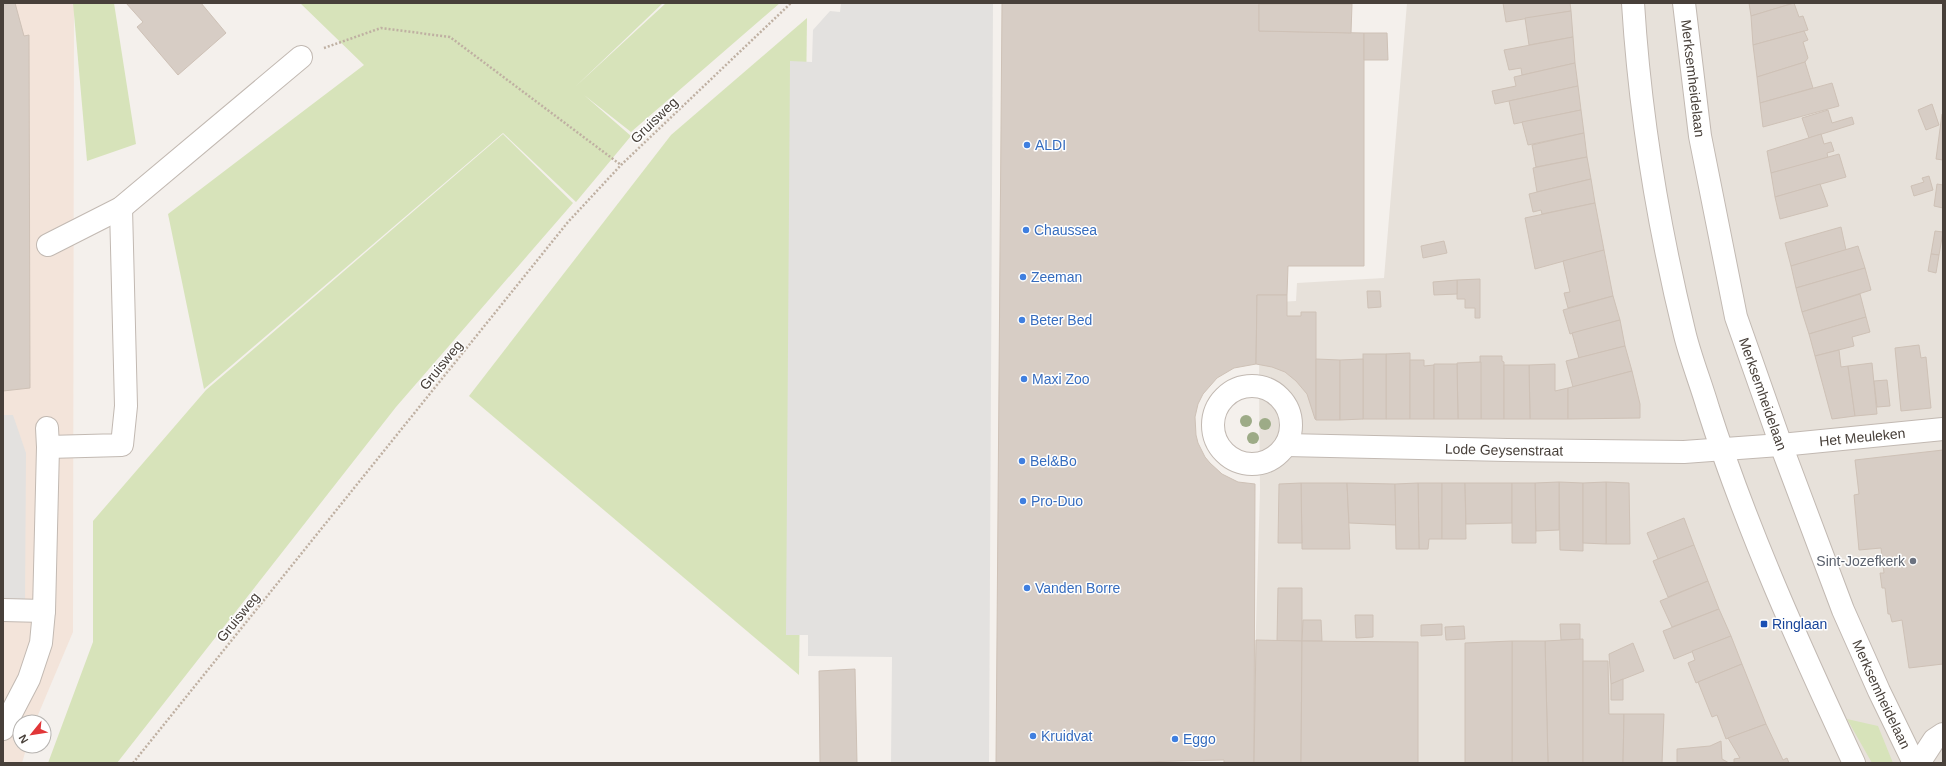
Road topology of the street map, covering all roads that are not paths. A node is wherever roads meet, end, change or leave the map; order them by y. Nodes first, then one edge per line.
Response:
1 (1633, 3) edge
2 (1684, 3) edge
3 (301, 57) road end
4 (121, 208) junction
5 (48, 244) dead end
6 (1943, 429) edge
7 (1286, 445) dead end
8 (1781, 445) junction
9 (1721, 448) junction
10 (3, 610) edge
11 (44, 611) junction
12 (3, 729) edge
13 (1943, 734) edge
14 (1854, 763) edge
15 (1914, 763) edge
16 (1919, 763) edge

1 - 9 street
2 - 8 street, Merksemheidelaan
3 - 4 street
4 - 5 street
4 - 11 street
6 - 8 street, Het Meuleken
7 - 9 street, Lode Geysenstraat
8 - 9 street, Het Meuleken
8 - 15 street, Merksemheidelaan
9 - 14 street
10 - 11 street
11 - 12 street
13 - 16 street

